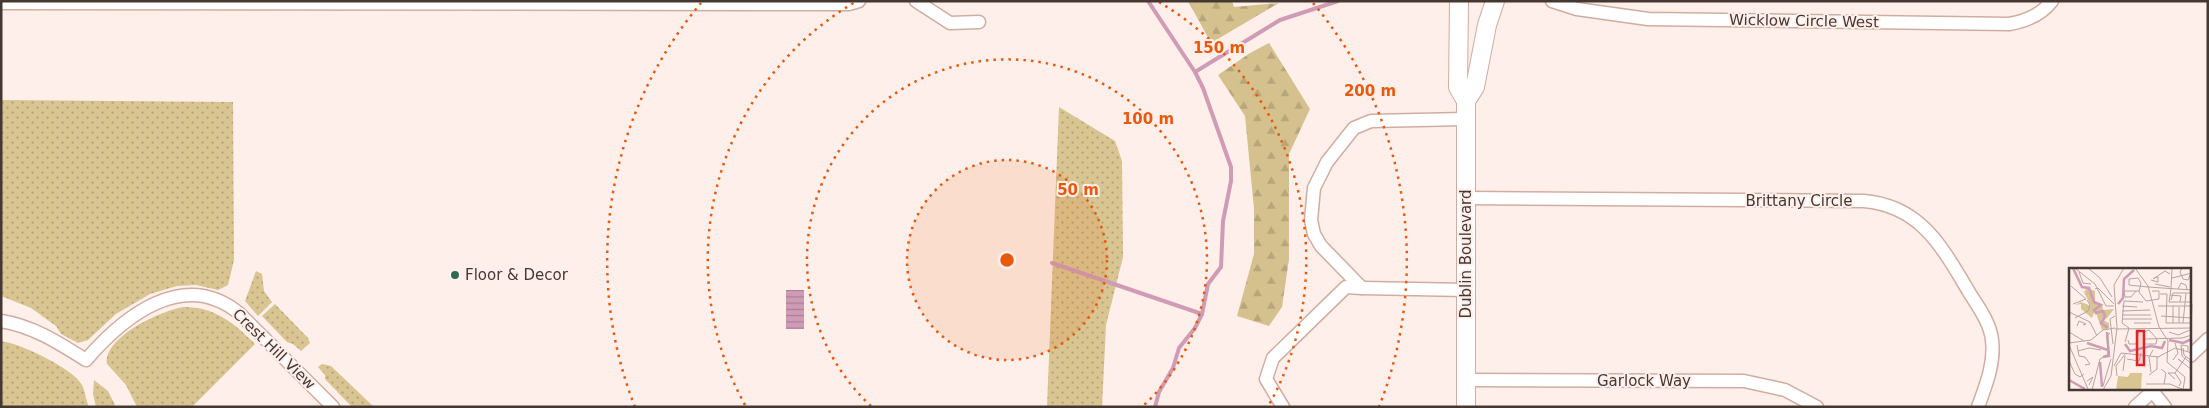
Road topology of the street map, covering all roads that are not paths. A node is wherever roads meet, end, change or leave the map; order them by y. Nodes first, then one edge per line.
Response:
1 (859, 1) edge
2 (916, 1) edge
3 (1458, 1) edge
4 (1495, 1) edge
5 (1552, 1) edge
6 (2052, 1) edge
7 (62, 2) edge
8 (1, 3) edge
9 (566, 3) edge
10 (979, 22) dead end
11 (1466, 101) junction
12 (1465, 119) junction
13 (1466, 198) junction
14 (1362, 288) junction
15 (1466, 290) junction
16 (1, 321) edge
17 (2208, 339) edge
18 (2192, 354) edge
19 (1466, 380) junction
20 (2154, 391) edge
21 (333, 407) edge
22 (1283, 407) edge
23 (1466, 407) edge
24 (1817, 407) edge
25 (1978, 407) edge
26 (2135, 407) edge
27 (2166, 407) edge

1 - 9 street
2 - 10 street
3 - 11 main road, Dublin Boulevard
4 - 11 main road, Dublin Boulevard
5 - 6 street, Wicklow Circle West
7 - 8 street
7 - 9 street
11 - 12 main road, Dublin Boulevard
12 - 13 main road, Dublin Boulevard
12 - 14 street
13 - 15 main road, Dublin Boulevard
13 - 25 street, Brittany Circle
14 - 15 street
14 - 22 street
15 - 19 main road, Dublin Boulevard
16 - 21 street, Crest Hill View
17 - 18 street
19 - 23 main road, Dublin Boulevard
19 - 24 street, Garlock Way
20 - 26 street
20 - 27 street

